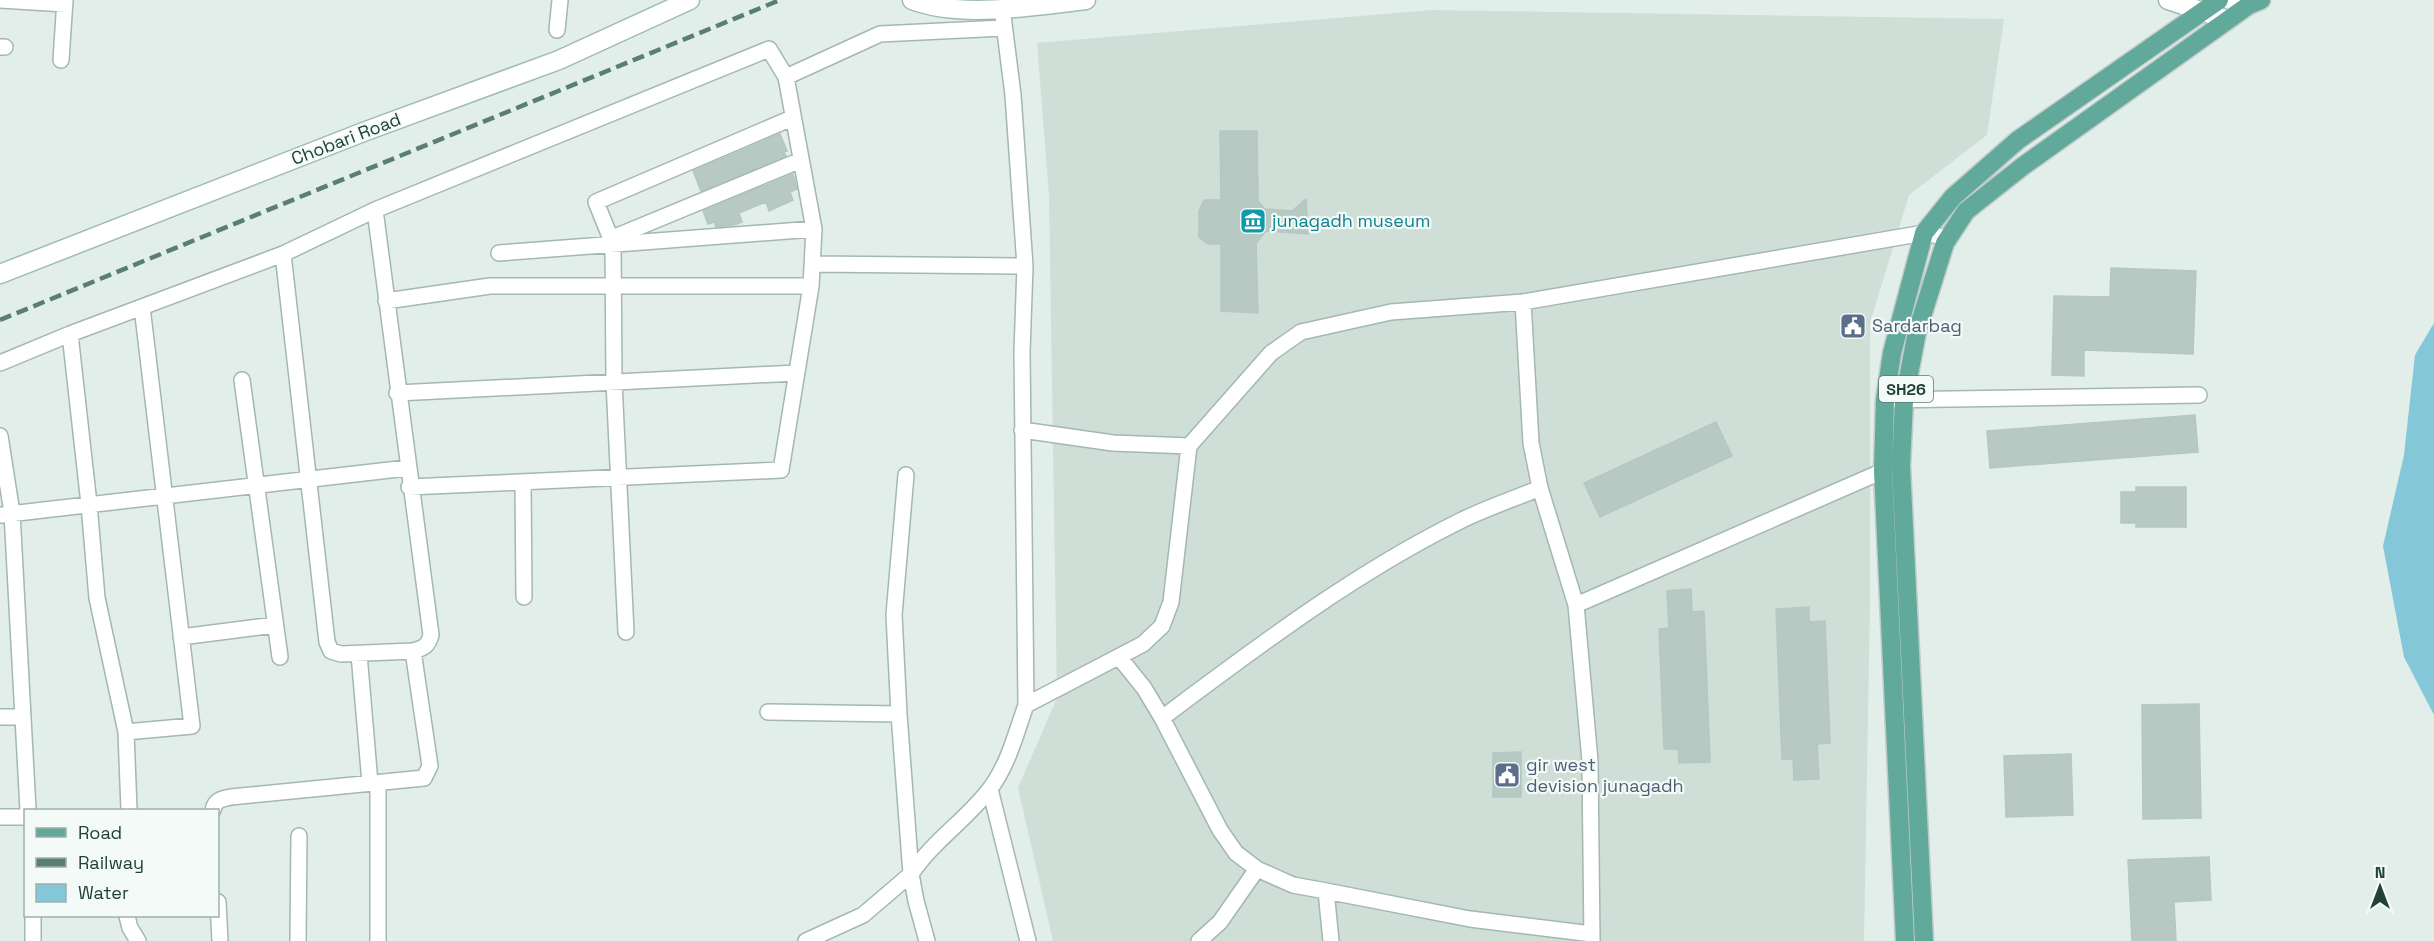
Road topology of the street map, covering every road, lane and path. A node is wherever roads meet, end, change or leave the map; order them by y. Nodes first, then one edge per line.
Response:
1 (0, 0) edge
2 (560, 0) edge
3 (690, 0) edge
4 (912, 0) edge
5 (1086, 0) edge
6 (2168, 0) edge
7 (2218, 0) edge
8 (2230, 0) edge
9 (65, 2) edge
10 (2255, 2) edge
11 (1002, 8) junction
12 (2202, 11) junction
13 (2228, 20) junction
14 (1003, 28) junction
15 (558, 30) dead end
16 (61, 60) dead end
17 (786, 77) junction
18 (792, 118) junction
19 (801, 159) junction
20 (375, 210) junction
21 (814, 229) junction
22 (1924, 233) junction
23 (1948, 238) junction
24 (611, 242) junction
25 (499, 253) dead end
26 (283, 254) junction
27 (813, 264) junction
28 (1024, 266) junction
29 (0, 274) edge
30 (613, 286) junction
31 (811, 286) junction
32 (386, 301) junction
33 (1523, 302) junction
34 (142, 307) junction
35 (70, 334) junction
36 (0, 363) edge
37 (796, 373) junction
38 (242, 380) dead end
39 (614, 382) junction
40 (398, 393) junction
41 (2199, 395) dead end
42 (1885, 400) junction
43 (1904, 400) junction
44 (1022, 430) junction
45 (0, 436) edge
46 (1189, 446) junction
47 (407, 468) junction
48 (1883, 471) junction
49 (906, 475) dead end
50 (620, 477) junction
51 (309, 478) junction
52 (523, 482) junction
53 (257, 484) junction
54 (410, 487) junction
55 (1540, 488) junction
56 (164, 495) junction
57 (89, 504) junction
58 (6, 514) edge
59 (524, 597) dead end
60 (1576, 605) junction
61 (275, 625) junction
62 (626, 632) dead end
63 (181, 637) junction
64 (413, 651) junction
65 (359, 654) junction
66 (280, 657) dead end
67 (1119, 657) junction
68 (1026, 705) junction
69 (768, 712) dead end
70 (899, 714) junction
71 (0, 717) edge
72 (23, 717) junction
73 (1162, 718) junction
74 (126, 732) junction
75 (374, 783) junction
76 (990, 789) junction
77 (28, 809) edge
78 (129, 809) edge
79 (213, 809) edge
80 (0, 817) edge
81 (24, 817) edge
82 (298, 836) dead end
83 (1257, 869) junction
84 (911, 874) junction
85 (1326, 891) junction
86 (33, 917) edge
87 (127, 917) edge
88 (219, 917) edge
89 (1592, 938) edge
90 (33, 941) edge
91 (138, 941) edge
92 (220, 941) edge
93 (298, 941) edge
94 (378, 941) edge
95 (806, 941) edge
96 (927, 941) edge
97 (1028, 941) edge
98 (1199, 941) edge
99 (1331, 941) edge
100 (1905, 941) edge
101 (1924, 941) edge

1 - 9 street
2 - 15 street
3 - 29 street, Chobari Road
4 - 11 street
5 - 11 street
6 - 12 street
7 - 12 main road, SH26
8 - 10 street
9 - 16 street
10 - 13 main road, SH26
11 - 14 street
12 - 13 street
12 - 22 main road, SH26
13 - 23 main road, SH26
14 - 17 street
14 - 28 street
17 - 18 street
17 - 20 street
18 - 19 street
18 - 24 street
19 - 21 street
19 - 24 street
20 - 26 street
20 - 32 street
21 - 24 street
21 - 27 street
22 - 23 street
22 - 33 street
22 - 42 main road, SH26
23 - 43 main road, SH26
24 - 25 street
24 - 30 street
26 - 34 street
26 - 51 street
27 - 28 street
27 - 31 street
28 - 44 street
30 - 31 street
30 - 32 street
30 - 39 street
31 - 37 street
32 - 40 street
33 - 46 street
33 - 55 street
34 - 35 street
34 - 56 street
35 - 36 street
35 - 57 street
37 - 39 street
37 - 50 street
38 - 53 street
39 - 40 street
39 - 50 street
40 - 47 street
41 - 43 street
42 - 43 street
42 - 48 main road, SH26
43 - 101 main road, SH26
44 - 46 street
44 - 68 street
45 - 58 street
46 - 67 street
47 - 51 street
47 - 54 street
48 - 60 street
48 - 100 main road, SH26
49 - 70 street
50 - 52 street
50 - 62 street
51 - 53 street
51 - 65 street
52 - 54 street
52 - 59 street
53 - 56 street
53 - 61 street
54 - 64 street
55 - 60 street
55 - 73 street
56 - 57 street
56 - 63 street
57 - 58 street
57 - 74 street
58 - 72 street
60 - 89 street
61 - 63 street
61 - 66 street
63 - 74 street
64 - 65 street
64 - 75 street
65 - 75 street
67 - 68 street
67 - 73 street
68 - 76 street
69 - 70 street
70 - 84 street
71 - 72 street
72 - 77 street
73 - 83 street
74 - 78 street
75 - 79 street
75 - 94 street
76 - 84 street
76 - 97 street
80 - 81 street
82 - 93 street
83 - 85 street
83 - 98 street
84 - 95 street
84 - 96 street
85 - 89 street
85 - 99 street
86 - 90 street
87 - 91 street
88 - 92 street

